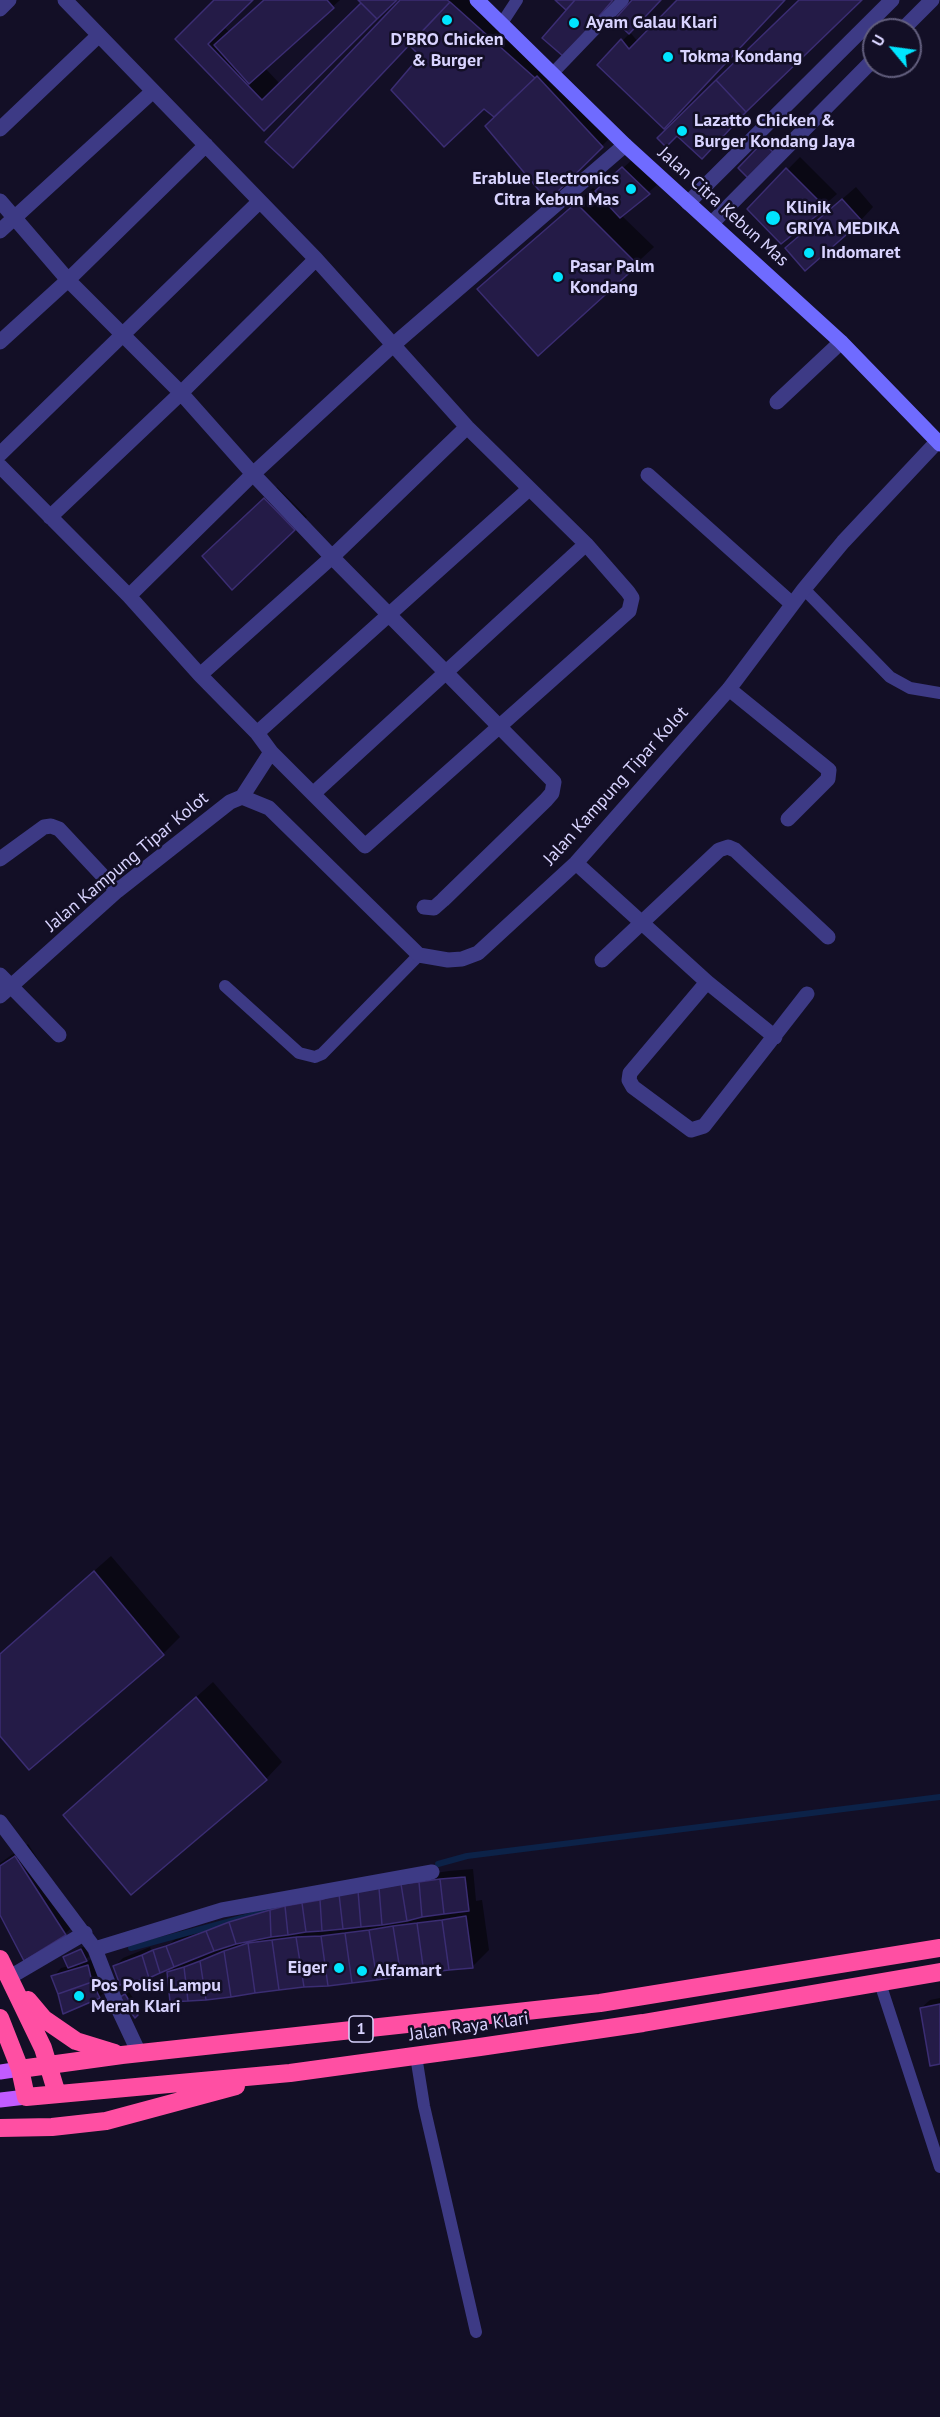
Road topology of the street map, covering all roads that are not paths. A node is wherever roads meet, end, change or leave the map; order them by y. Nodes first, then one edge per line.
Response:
1 (9, 0) edge
2 (65, 0) edge
3 (477, 0) edge
4 (517, 0) edge
5 (624, 0) edge
6 (892, 0) edge
7 (932, 0) edge
8 (0, 9) edge
9 (914, 18) edge
10 (502, 23) junction
11 (98, 36) junction
12 (862, 71) edge
13 (552, 74) junction
14 (152, 92) junction
15 (0, 129) edge
16 (206, 145) junction
17 (625, 145) junction
18 (0, 201) edge
19 (259, 202) junction
20 (688, 202) junction
21 (13, 219) junction
22 (712, 223) junction
23 (0, 231) edge
24 (316, 260) junction
25 (68, 280) junction
26 (122, 333) junction
27 (0, 342) edge
28 (841, 342) junction
29 (392, 346) junction
30 (181, 393) junction
31 (777, 402) dead end
32 (467, 427) junction
33 (939, 443) edge
34 (0, 454) edge
35 (0, 466) edge
36 (253, 474) junction
37 (648, 475) dead end
38 (529, 489) junction
39 (50, 517) junction
40 (586, 544) junction
41 (332, 556) junction
42 (804, 589) junction
43 (129, 596) junction
44 (792, 604) junction
45 (391, 615) junction
46 (447, 672) junction
47 (200, 675) junction
48 (729, 688) junction
49 (940, 693) edge
50 (498, 726) junction
51 (257, 733) junction
52 (271, 752) junction
53 (314, 794) junction
54 (242, 797) junction
55 (788, 819) dead end
56 (0, 859) edge
57 (576, 863) junction
58 (117, 891) junction
59 (424, 907) dead end
60 (640, 921) junction
61 (828, 937) dead end
62 (419, 955) junction
63 (602, 960) dead end
64 (707, 982) junction
65 (4, 986) edge
66 (225, 986) dead end
67 (807, 994) dead end
68 (59, 1035) dead end
69 (775, 1037) junction
70 (0, 1822) edge
71 (432, 1872) dead end
72 (85, 1933) junction
73 (940, 1948) edge
74 (95, 1949) junction
75 (0, 1959) edge
76 (940, 1972) edge
77 (10, 1977) junction
78 (879, 1983) junction
79 (0, 2018) edge
80 (130, 2054) junction
81 (416, 2056) junction
82 (50, 2065) junction
83 (20, 2069) junction
84 (0, 2072) edge
85 (290, 2073) junction
86 (57, 2094) junction
87 (26, 2097) junction
88 (0, 2100) edge
89 (0, 2128) edge
90 (940, 2166) edge
91 (476, 2332) dead end

1 - 8 street
2 - 11 street
3 - 10 street, Jalan Citra Kebun Mas
4 - 10 lane
5 - 13 lane
6 - 20 street
7 - 9 street
10 - 13 street, Jalan Citra Kebun Mas
11 - 14 street
11 - 15 street
12 - 22 street
13 - 17 street, Jalan Citra Kebun Mas
14 - 16 street
14 - 21 street
16 - 19 street
16 - 25 street
17 - 20 street, Jalan Citra Kebun Mas
17 - 29 street
18 - 21 street
19 - 24 street
19 - 26 street
20 - 22 street, Jalan Citra Kebun Mas
21 - 23 street
21 - 25 street
22 - 28 street, Jalan Citra Kebun Mas
24 - 29 street
24 - 30 street
25 - 26 street
25 - 27 street
26 - 30 street
26 - 34 street
28 - 31 street
28 - 33 street, Jalan Citra Kebun Mas
29 - 32 street
29 - 36 street
30 - 36 street
30 - 39 street
32 - 38 street
32 - 41 street
33 - 42 street, Jalan Kampung Tipar Kolot
35 - 39 street
36 - 41 street
36 - 43 street
37 - 44 street
38 - 40 street
38 - 45 street
39 - 43 street
40 - 46 street
40 - 50 street
41 - 45 street
41 - 47 street
42 - 44 street, Jalan Kampung Tipar Kolot
42 - 49 lane
43 - 47 street
44 - 48 street, Jalan Kampung Tipar Kolot
45 - 46 street
45 - 51 street
46 - 50 street
46 - 53 street
47 - 51 street
48 - 55 street
48 - 57 street, Jalan Kampung Tipar Kolot
50 - 53 street
50 - 59 street
51 - 52 street
52 - 53 street
52 - 54 street
54 - 58 street, Jalan Kampung Tipar Kolot
54 - 62 street
56 - 58 street
57 - 60 street
57 - 62 street, Jalan Kampung Tipar Kolot
58 - 65 street, Jalan Kampung Tipar Kolot
60 - 61 street
60 - 63 street
60 - 64 street
62 - 66 lane
64 - 69 street
64 - 69 street
65 - 68 street
67 - 69 street
70 - 72 street
71 - 74 street
72 - 74 street
72 - 77 street
73 - 80 highway, Jalan Raya Klari / 1
74 - 80 street
75 - 77 highway
76 - 78 highway, Jalan Raya Klari / 1
77 - 80 highway
77 - 82 highway
78 - 81 highway, Jalan Raya Klari / 1
78 - 90 lane
79 - 83 highway
80 - 82 highway, Jalan Raya Klari / 1
81 - 85 highway, Jalan Raya Klari / 1
81 - 91 lane
82 - 83 highway, Jalan Raya Klari / 1
82 - 86 highway
83 - 84 main road, Jalan Raya Klari / 1
83 - 87 highway
85 - 86 highway, Jalan Raya Klari / 1
85 - 89 highway
86 - 87 highway, Jalan Raya Klari / 1
87 - 88 main road, Jalan Raya Klari / 1

